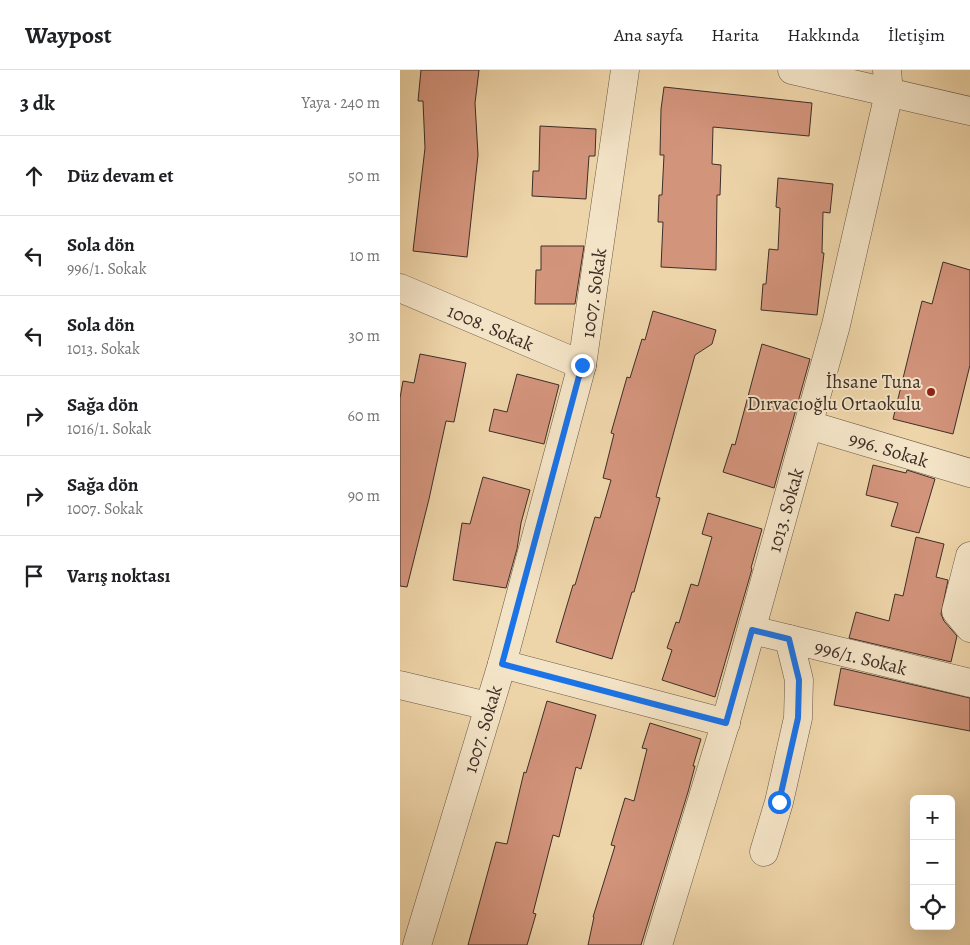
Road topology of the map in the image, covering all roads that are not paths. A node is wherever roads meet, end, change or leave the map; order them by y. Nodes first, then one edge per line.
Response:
1 (625, 70) edge
2 (792, 70) edge
3 (888, 82) edge
4 (970, 111) edge
5 (400, 288) edge
6 (582, 365) junction
7 (809, 425) junction
8 (970, 473) edge
9 (970, 556) edge
10 (963, 619) edge
11 (752, 630) junction
12 (789, 639) junction
13 (502, 664) junction
14 (970, 683) edge
15 (400, 685) edge
16 (488, 706) junction
17 (726, 723) junction
18 (764, 852) dead end
19 (417, 945) edge
20 (658, 945) edge

1 - 6 street, 1007. Sokak
2 - 3 street
3 - 4 street
3 - 7 street, 1013. Sokak
5 - 6 street, 1008. Sokak
6 - 13 street, 1007. Sokak
7 - 8 street, 996. Sokak
7 - 11 street, 1013. Sokak
9 - 10 street
11 - 12 street, 996/1. Sokak
11 - 17 street, 1013. Sokak
12 - 14 street, 996/1. Sokak
12 - 18 street
13 - 16 street, 1007. Sokak
13 - 17 street
15 - 16 street
16 - 19 street, 1007. Sokak
17 - 20 street, 1013. Sokak

